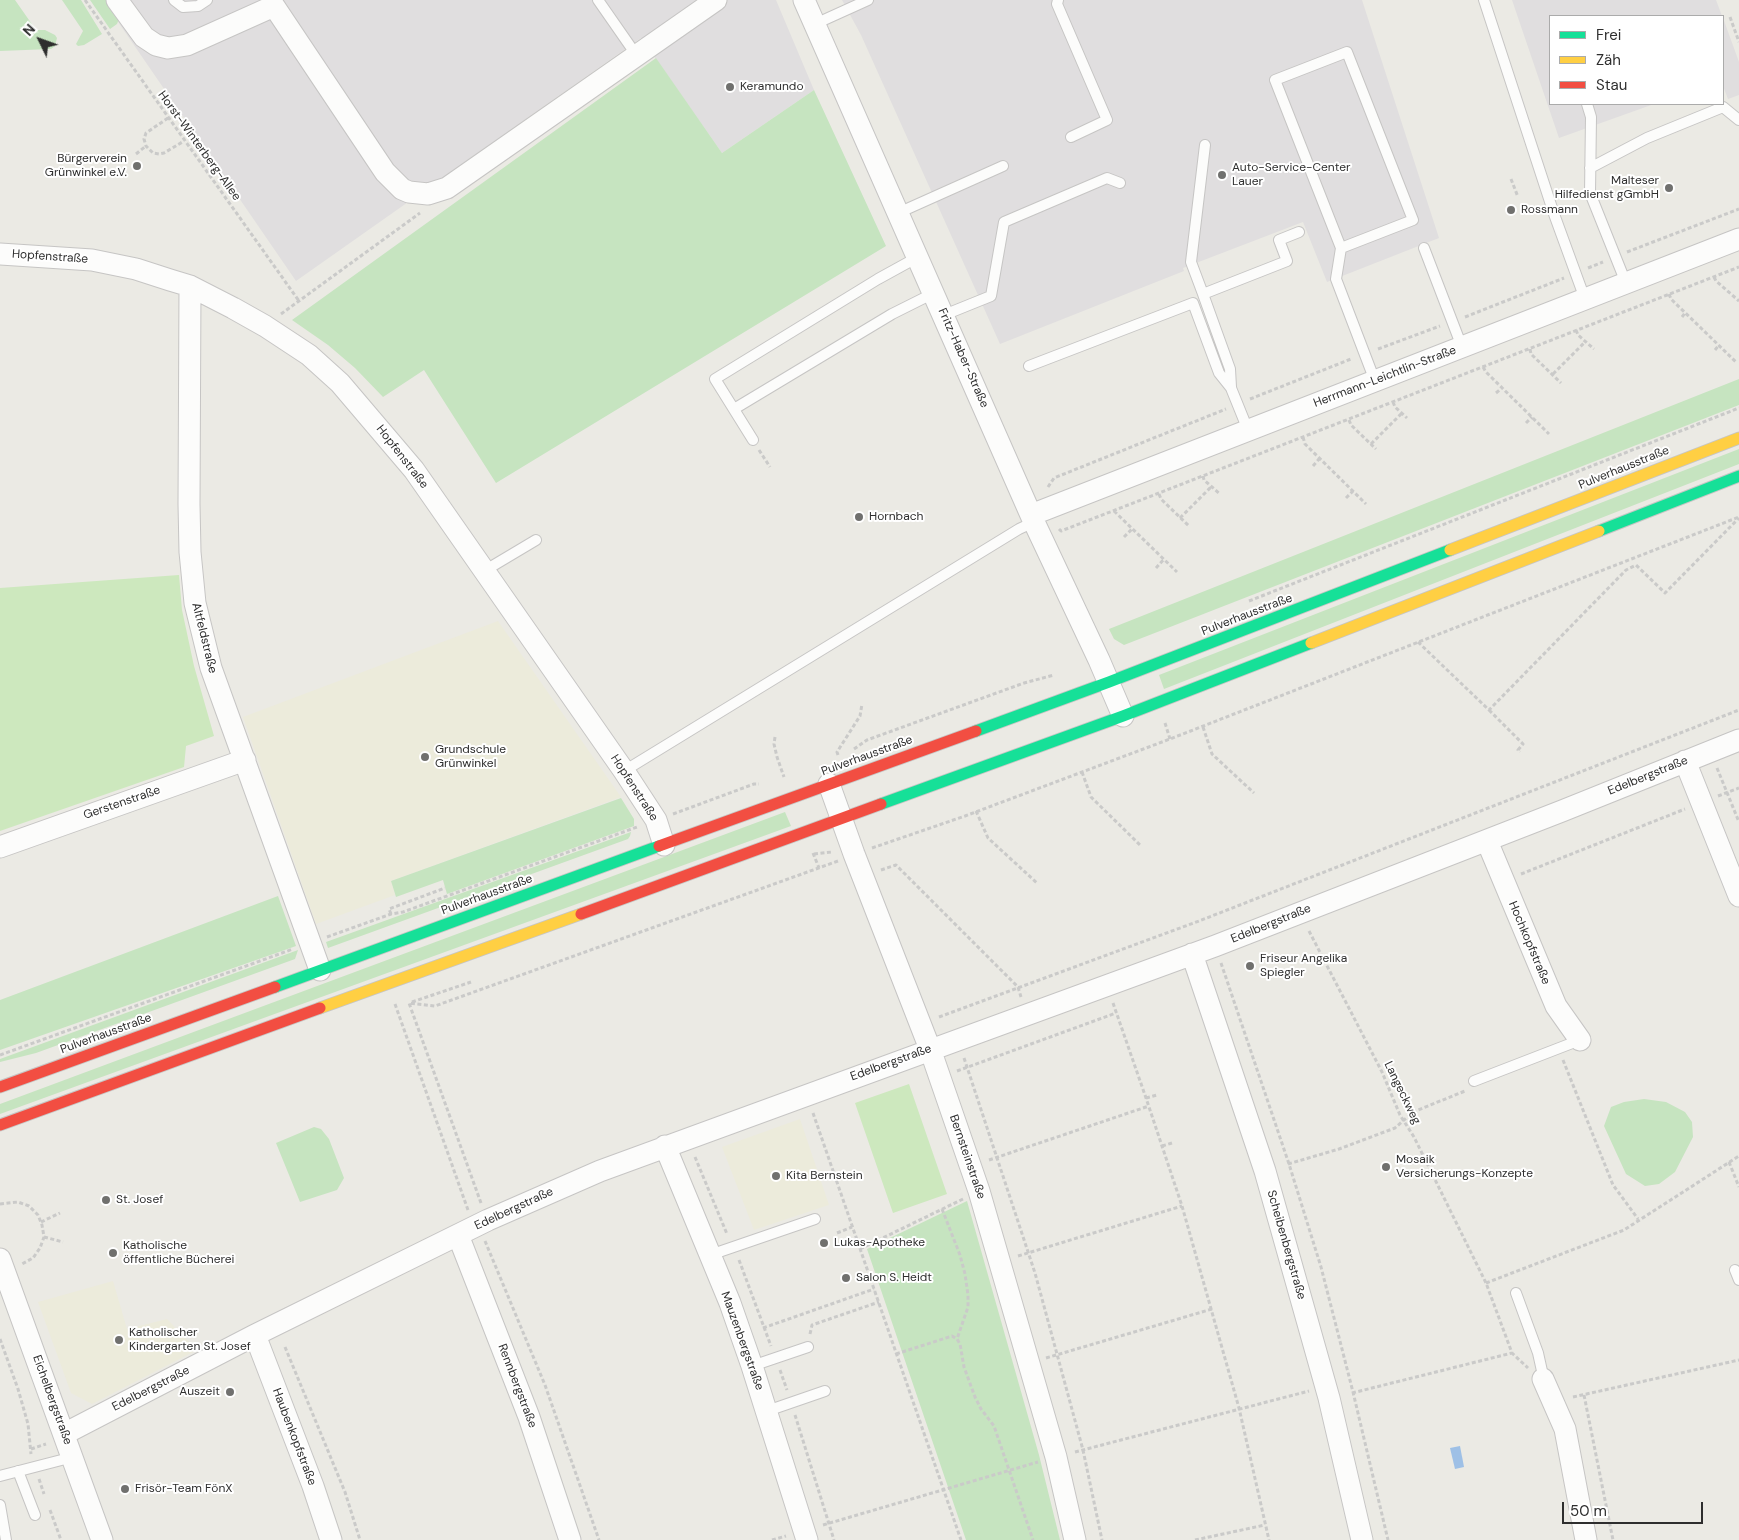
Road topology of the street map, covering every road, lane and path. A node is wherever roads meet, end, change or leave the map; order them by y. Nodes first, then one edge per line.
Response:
1 (85, 0) edge
2 (117, 0) edge
3 (174, 0) edge
4 (207, 0) edge
5 (598, 0) edge
6 (716, 0) edge
7 (804, 0) edge
8 (868, 0) edge
9 (1058, 0) edge
10 (1484, 0) edge
11 (278, 3) edge
12 (1730, 17) dead end
13 (815, 24) junction
14 (1739, 42) edge
15 (636, 56) junction
16 (1587, 105) edge
17 (1723, 106) edge
18 (168, 118) junction
19 (1739, 120) edge
20 (1071, 137) dead end
21 (184, 140) junction
22 (1204, 145) dead end
23 (146, 146) junction
24 (136, 154) dead end
25 (1003, 166) dead end
26 (1590, 168) junction
27 (1511, 179) dead end
28 (1120, 183) dead end
29 (1518, 198) dead end
30 (421, 213) dead end
31 (898, 213) junction
32 (1299, 232) dead end
33 (1739, 239) edge
34 (1340, 248) junction
35 (1424, 248) dead end
36 (0, 254) edge
37 (918, 257) junction
38 (1739, 267) edge
39 (1714, 277) junction
40 (1626, 283) junction
41 (190, 286) junction
42 (934, 294) junction
43 (1203, 294) junction
44 (1669, 294) junction
45 (1586, 298) junction
46 (299, 301) junction
47 (1739, 302) edge
48 (1685, 313) junction
49 (944, 315) junction
50 (1682, 317) dead end
51 (265, 326) junction
52 (1576, 330) junction
53 (1585, 342) junction
54 (1719, 345) junction
55 (1462, 347) junction
56 (1530, 349) junction
57 (1594, 349) dead end
58 (1715, 350) dead end
59 (1736, 362) dead end
60 (1029, 366) dead end
61 (1482, 367) junction
62 (1553, 374) junction
63 (1375, 381) junction
64 (1561, 383) dead end
65 (1232, 388) junction
66 (1502, 388) junction
67 (1496, 393) dead end
68 (1393, 402) junction
69 (1739, 408) edge
70 (734, 409) junction
71 (1402, 413) junction
72 (1532, 417) junction
73 (1407, 418) dead end
74 (1349, 420) junction
75 (1526, 423) dead end
76 (1248, 430) junction
77 (1549, 434) dead end
78 (1303, 438) junction
79 (1739, 438) edge
80 (753, 440) dead end
81 (1371, 444) junction
82 (1376, 450) dead end
83 (1320, 458) junction
84 (1313, 466) dead end
85 (1203, 476) junction
86 (1739, 476) edge
87 (1211, 487) junction
88 (1353, 491) junction
89 (1159, 493) junction
90 (1220, 494) dead end
91 (1346, 498) dead end
92 (1366, 504) dead end
93 (1114, 511) junction
94 (1180, 518) junction
95 (1739, 518) edge
96 (1033, 519) junction
97 (1189, 526) dead end
98 (1132, 529) junction
99 (1124, 537) dead end
100 (536, 540) dead end
101 (1634, 558) junction
102 (1164, 560) junction
103 (1636, 565) junction
104 (1156, 568) dead end
105 (484, 571) junction
106 (1177, 572) dead end
107 (1246, 602) dead end
108 (1418, 642) junction
109 (1044, 679) dead end
110 (1109, 682) junction
111 (862, 704) dead end
112 (1489, 710) junction
113 (1739, 710) edge
114 (1123, 716) junction
115 (1203, 727) junction
116 (775, 737) dead end
117 (1739, 740) edge
118 (856, 748) dead end
119 (1710, 751) junction
120 (1520, 752) dead end
121 (838, 755) dead end
122 (245, 760) junction
123 (1685, 761) junction
124 (624, 771) junction
125 (1082, 772) junction
126 (783, 776) dead end
127 (762, 783) dead end
128 (829, 784) junction
129 (1739, 788) edge
130 (1727, 792) junction
131 (1254, 793) dead end
132 (1702, 803) junction
133 (976, 811) junction
134 (841, 818) junction
135 (656, 820) junction
136 (1739, 822) edge
137 (1487, 841) junction
138 (1140, 844) dead end
139 (664, 846) junction
140 (0, 847) edge
141 (854, 854) junction
142 (863, 876) junction
143 (1504, 881) junction
144 (1037, 883) dead end
145 (444, 888) dead end
146 (1739, 896) edge
147 (1300, 912) junction
148 (391, 914) dead end
149 (1215, 946) junction
150 (1192, 954) junction
151 (320, 970) junction
152 (471, 982) dead end
153 (1106, 985) junction
154 (1018, 987) junction
155 (431, 996) dead end
156 (394, 1001) dead end
157 (1116, 1013) junction
158 (948, 1014) junction
159 (1026, 1014) junction
160 (920, 1024) junction
161 (958, 1039) junction
162 (1580, 1040) joint
163 (1558, 1048) junction
164 (930, 1049) junction
165 (968, 1067) junction
166 (940, 1077) junction
167 (1474, 1081) joint
168 (0, 1087) edge
169 (807, 1094) junction
170 (1156, 1095) dead end
171 (1146, 1098) junction
172 (1149, 1106) junction
173 (1404, 1121) junction
174 (0, 1125) edge
175 (1172, 1143) dead end
176 (665, 1146) junction
177 (1162, 1146) junction
178 (1739, 1156) edge
179 (997, 1157) junction
180 (1729, 1162) junction
181 (1289, 1164) junction
182 (970, 1166) junction
183 (1266, 1171) junction
184 (1739, 1187) edge
185 (979, 1191) junction
186 (0, 1204) edge
187 (1182, 1206) junction
188 (942, 1209) junction
189 (60, 1213) dead end
190 (815, 1219) dead end
191 (1638, 1219) junction
192 (41, 1222) junction
193 (474, 1227) junction
194 (852, 1227) junction
195 (837, 1232) dead end
196 (44, 1237) junction
197 (63, 1242) dead end
198 (860, 1249) junction
199 (1029, 1252) junction
200 (710, 1255) junction
201 (999, 1262) junction
202 (7, 1263) edge
203 (1735, 1270) dead end
204 (1739, 1280) edge
205 (1486, 1283) junction
206 (874, 1289) junction
207 (1516, 1294) dead end
208 (878, 1302) junction
209 (1212, 1309) junction
210 (255, 1335) junction
211 (741, 1335) junction
212 (0, 1339) edge
213 (957, 1339) junction
214 (808, 1346) joint
215 (286, 1347) dead end
216 (896, 1354) junction
217 (1058, 1354) junction
218 (1739, 1360) edge
219 (1028, 1363) junction
220 (752, 1366) junction
221 (1543, 1380) joint
222 (825, 1391) dead end
223 (1328, 1392) junction
224 (1353, 1392) junction
225 (1584, 1395) junction
226 (1553, 1402) junction
227 (1238, 1408) junction
228 (768, 1411) junction
229 (58, 1438) junction
230 (30, 1449) junction
231 (1083, 1450) junction
232 (73, 1457) junction
233 (1056, 1457) junction
234 (34, 1467) junction
235 (18, 1471) junction
236 (1009, 1471) junction
237 (0, 1476) edge
238 (943, 1490) junction
239 (0, 1505) edge
240 (35, 1515) dead end
241 (1266, 1524) junction
242 (805, 1535) edge
243 (6, 1540) edge
244 (102, 1540) edge
245 (331, 1540) edge
246 (360, 1540) edge
247 (570, 1540) edge
248 (599, 1540) edge
249 (960, 1540) edge
250 (1033, 1540) edge
251 (1075, 1540) edge
252 (1102, 1540) edge
253 (1195, 1540) edge
254 (1269, 1540) edge
255 (1362, 1540) edge
256 (1388, 1540) edge
257 (1586, 1540) edge
258 (1613, 1540) edge

1 - 18 path, Horst-Winterberg-Allee
2 - 11 street
3 - 4 lane
5 - 15 lane
6 - 15 street
7 - 13 street, Fritz-Haber-Straße
8 - 13 lane
9 - 20 lane
10 - 45 lane
11 - 15 street
12 - 14 path
13 - 31 street, Fritz-Haber-Straße
16 - 26 lane
17 - 19 lane
17 - 26 lane
18 - 21 path, Horst-Winterberg-Allee
18 - 23 path
21 - 23 path
21 - 46 path, Horst-Winterberg-Allee
22 - 43 lane
23 - 24 path
25 - 31 lane
26 - 40 lane
27 - 29 path
28 - 49 lane
30 - 46 path
31 - 37 street, Fritz-Haber-Straße
32 - 43 lane
33 - 40 street, Herrmann-Leichtlin-Straße
34 - 34 lane
34 - 63 lane
35 - 55 lane
36 - 41 street, Hopfenstraße
37 - 42 street, Fritz-Haber-Straße
37 - 70 lane
38 - 39 path
39 - 44 path
39 - 47 path
40 - 45 street, Herrmann-Leichtlin-Straße
41 - 51 street, Hopfenstraße
41 - 122 street, Altfeldstraße
42 - 49 street, Fritz-Haber-Straße
42 - 70 lane
43 - 65 lane
44 - 48 path
44 - 52 path
45 - 55 street, Herrmann-Leichtlin-Straße
46 - 51 path
48 - 50 path
48 - 54 path
49 - 96 street, Fritz-Haber-Straße
51 - 105 street, Hopfenstraße
52 - 53 path
52 - 56 path
53 - 57 path
53 - 62 path
54 - 58 path
54 - 59 path
55 - 63 street, Herrmann-Leichtlin-Straße
56 - 61 path
56 - 62 path
60 - 65 lane
61 - 66 path
61 - 68 path
62 - 64 path
63 - 76 street, Herrmann-Leichtlin-Straße
65 - 76 lane
66 - 67 path
66 - 72 path
68 - 71 path
68 - 74 path
69 - 107 path
70 - 80 lane
71 - 73 path
71 - 81 path
72 - 75 path
72 - 77 path
74 - 78 path
74 - 81 path
76 - 96 street, Herrmann-Leichtlin-Straße
78 - 83 path
78 - 85 path
79 - 110 main road, Pulverhausstraße
81 - 82 path
83 - 84 path
83 - 88 path
85 - 87 path
85 - 89 path
86 - 114 main road
87 - 90 path
87 - 94 path
88 - 91 path
88 - 92 path
89 - 93 path
89 - 94 path
93 - 96 path
93 - 98 path
94 - 97 path
95 - 101 path
95 - 103 path
96 - 110 street, Fritz-Haber-Straße
96 - 124 lane
98 - 99 path
98 - 102 path
100 - 105 lane
101 - 103 path
101 - 108 path
102 - 104 path
102 - 106 path
103 - 112 path
105 - 124 street, Hopfenstraße
108 - 112 path
108 - 115 path
109 - 118 path
110 - 114 street, Fritz-Haber-Straße
110 - 128 main road, Pulverhausstraße
111 - 121 path
112 - 120 path
113 - 154 path
114 - 134 main road
115 - 125 path
115 - 131 path
116 - 126 path
117 - 119 street, Edelbergstraße
119 - 123 street, Edelbergstraße
119 - 130 path
122 - 140 street, Gerstenstraße
122 - 151 street, Altfeldstraße
123 - 132 street
123 - 137 street, Edelbergstraße
124 - 135 street, Hopfenstraße
125 - 133 path
125 - 138 path
127 - 135 path
128 - 134 street, Bernsteinstraße
128 - 139 main road, Pulverhausstraße
129 - 130 path
130 - 132 path
130 - 136 path
132 - 143 path
132 - 146 street
133 - 141 path
133 - 144 path
134 - 141 street, Bernsteinstraße
134 - 174 main road
135 - 139 street, Hopfenstraße
137 - 143 street, Hochkopfstraße
137 - 147 street, Edelbergstraße
139 - 151 main road, Pulverhausstraße
141 - 142 street, Bernsteinstraße
141 - 193 path
142 - 154 path
142 - 160 street, Bernsteinstraße
143 - 162 street, Hochkopfstraße
145 - 148 path
147 - 149 street, Edelbergstraße
147 - 173 path, Langeckweg
149 - 150 street, Edelbergstraße
149 - 181 path
150 - 153 street, Edelbergstraße
150 - 183 street, Scheibenbergstraße
151 - 168 main road, Pulverhausstraße
152 - 155 path
153 - 157 path
153 - 159 street, Edelbergstraße
154 - 158 path
154 - 159 path
156 - 193 path
157 - 165 path
157 - 171 path
158 - 160 path
158 - 161 path
159 - 161 street, Edelbergstraße
160 - 164 street, Bernsteinstraße
161 - 164 street, Edelbergstraße
161 - 165 path
162 - 163 lane
163 - 167 lane
163 - 191 path
164 - 166 street, Bernsteinstraße
164 - 169 street, Edelbergstraße
165 - 166 path
165 - 179 path
166 - 182 street, Bernsteinstraße
167 - 173 path
169 - 176 street, Edelbergstraße
169 - 194 path
170 - 171 path
171 - 172 path
172 - 177 path
172 - 179 path
173 - 181 path
173 - 205 path, Langeckweg
175 - 177 path
176 - 193 street, Edelbergstraße
176 - 200 street, Mauzenbergstraße
177 - 187 path
178 - 180 path
179 - 182 path
179 - 199 path
180 - 184 path
180 - 191 path
181 - 183 path
181 - 224 path
182 - 185 street, Bernsteinstraße
183 - 223 street, Scheibenbergstraße
185 - 188 path
185 - 201 street, Bernsteinstraße
186 - 192 path
187 - 199 path
187 - 209 path
188 - 198 path
188 - 213 path
189 - 192 path
190 - 200 lane
191 - 205 path
192 - 196 path
193 - 210 street, Edelbergstraße
193 - 247 street, Rennbergstraße
193 - 248 path
194 - 195 path
194 - 198 path
196 - 197 path
196 - 202 path
198 - 206 path
199 - 201 path
199 - 217 path
200 - 211 street, Mauzenbergstraße
201 - 219 street, Bernsteinstraße
202 - 229 street, Eichelbergstraße
203 - 204 lane
205 - 224 path, Langeckweg
206 - 208 path
206 - 211 path
207 - 221 lane
208 - 214 path
208 - 216 path
209 - 217 path
209 - 227 path
210 - 229 street, Edelbergstraße
210 - 245 street, Haubenkopfstraße
211 - 220 street, Mauzenbergstraße
212 - 230 path
213 - 216 path
213 - 236 path
214 - 220 lane
215 - 246 path
216 - 238 path
217 - 219 path
217 - 231 path
218 - 225 path
219 - 233 street, Bernsteinstraße
220 - 228 street, Mauzenbergstraße
221 - 226 street
222 - 228 lane
223 - 224 path
223 - 227 path
223 - 255 street, Scheibenbergstraße
224 - 256 path
225 - 226 path
225 - 258 path
226 - 257 street
227 - 231 path
227 - 241 path
228 - 242 street, Mauzenbergstraße
229 - 230 path
229 - 232 street, Eichelbergstraße
230 - 234 path
231 - 233 path
231 - 252 path
232 - 234 lane
232 - 244 street, Eichelbergstraße
233 - 236 path
233 - 251 street, Bernsteinstraße
234 - 235 lane
235 - 237 lane
235 - 240 lane
236 - 238 path
236 - 250 path
238 - 242 path
238 - 249 path
239 - 243 lane
241 - 253 path
241 - 254 path

